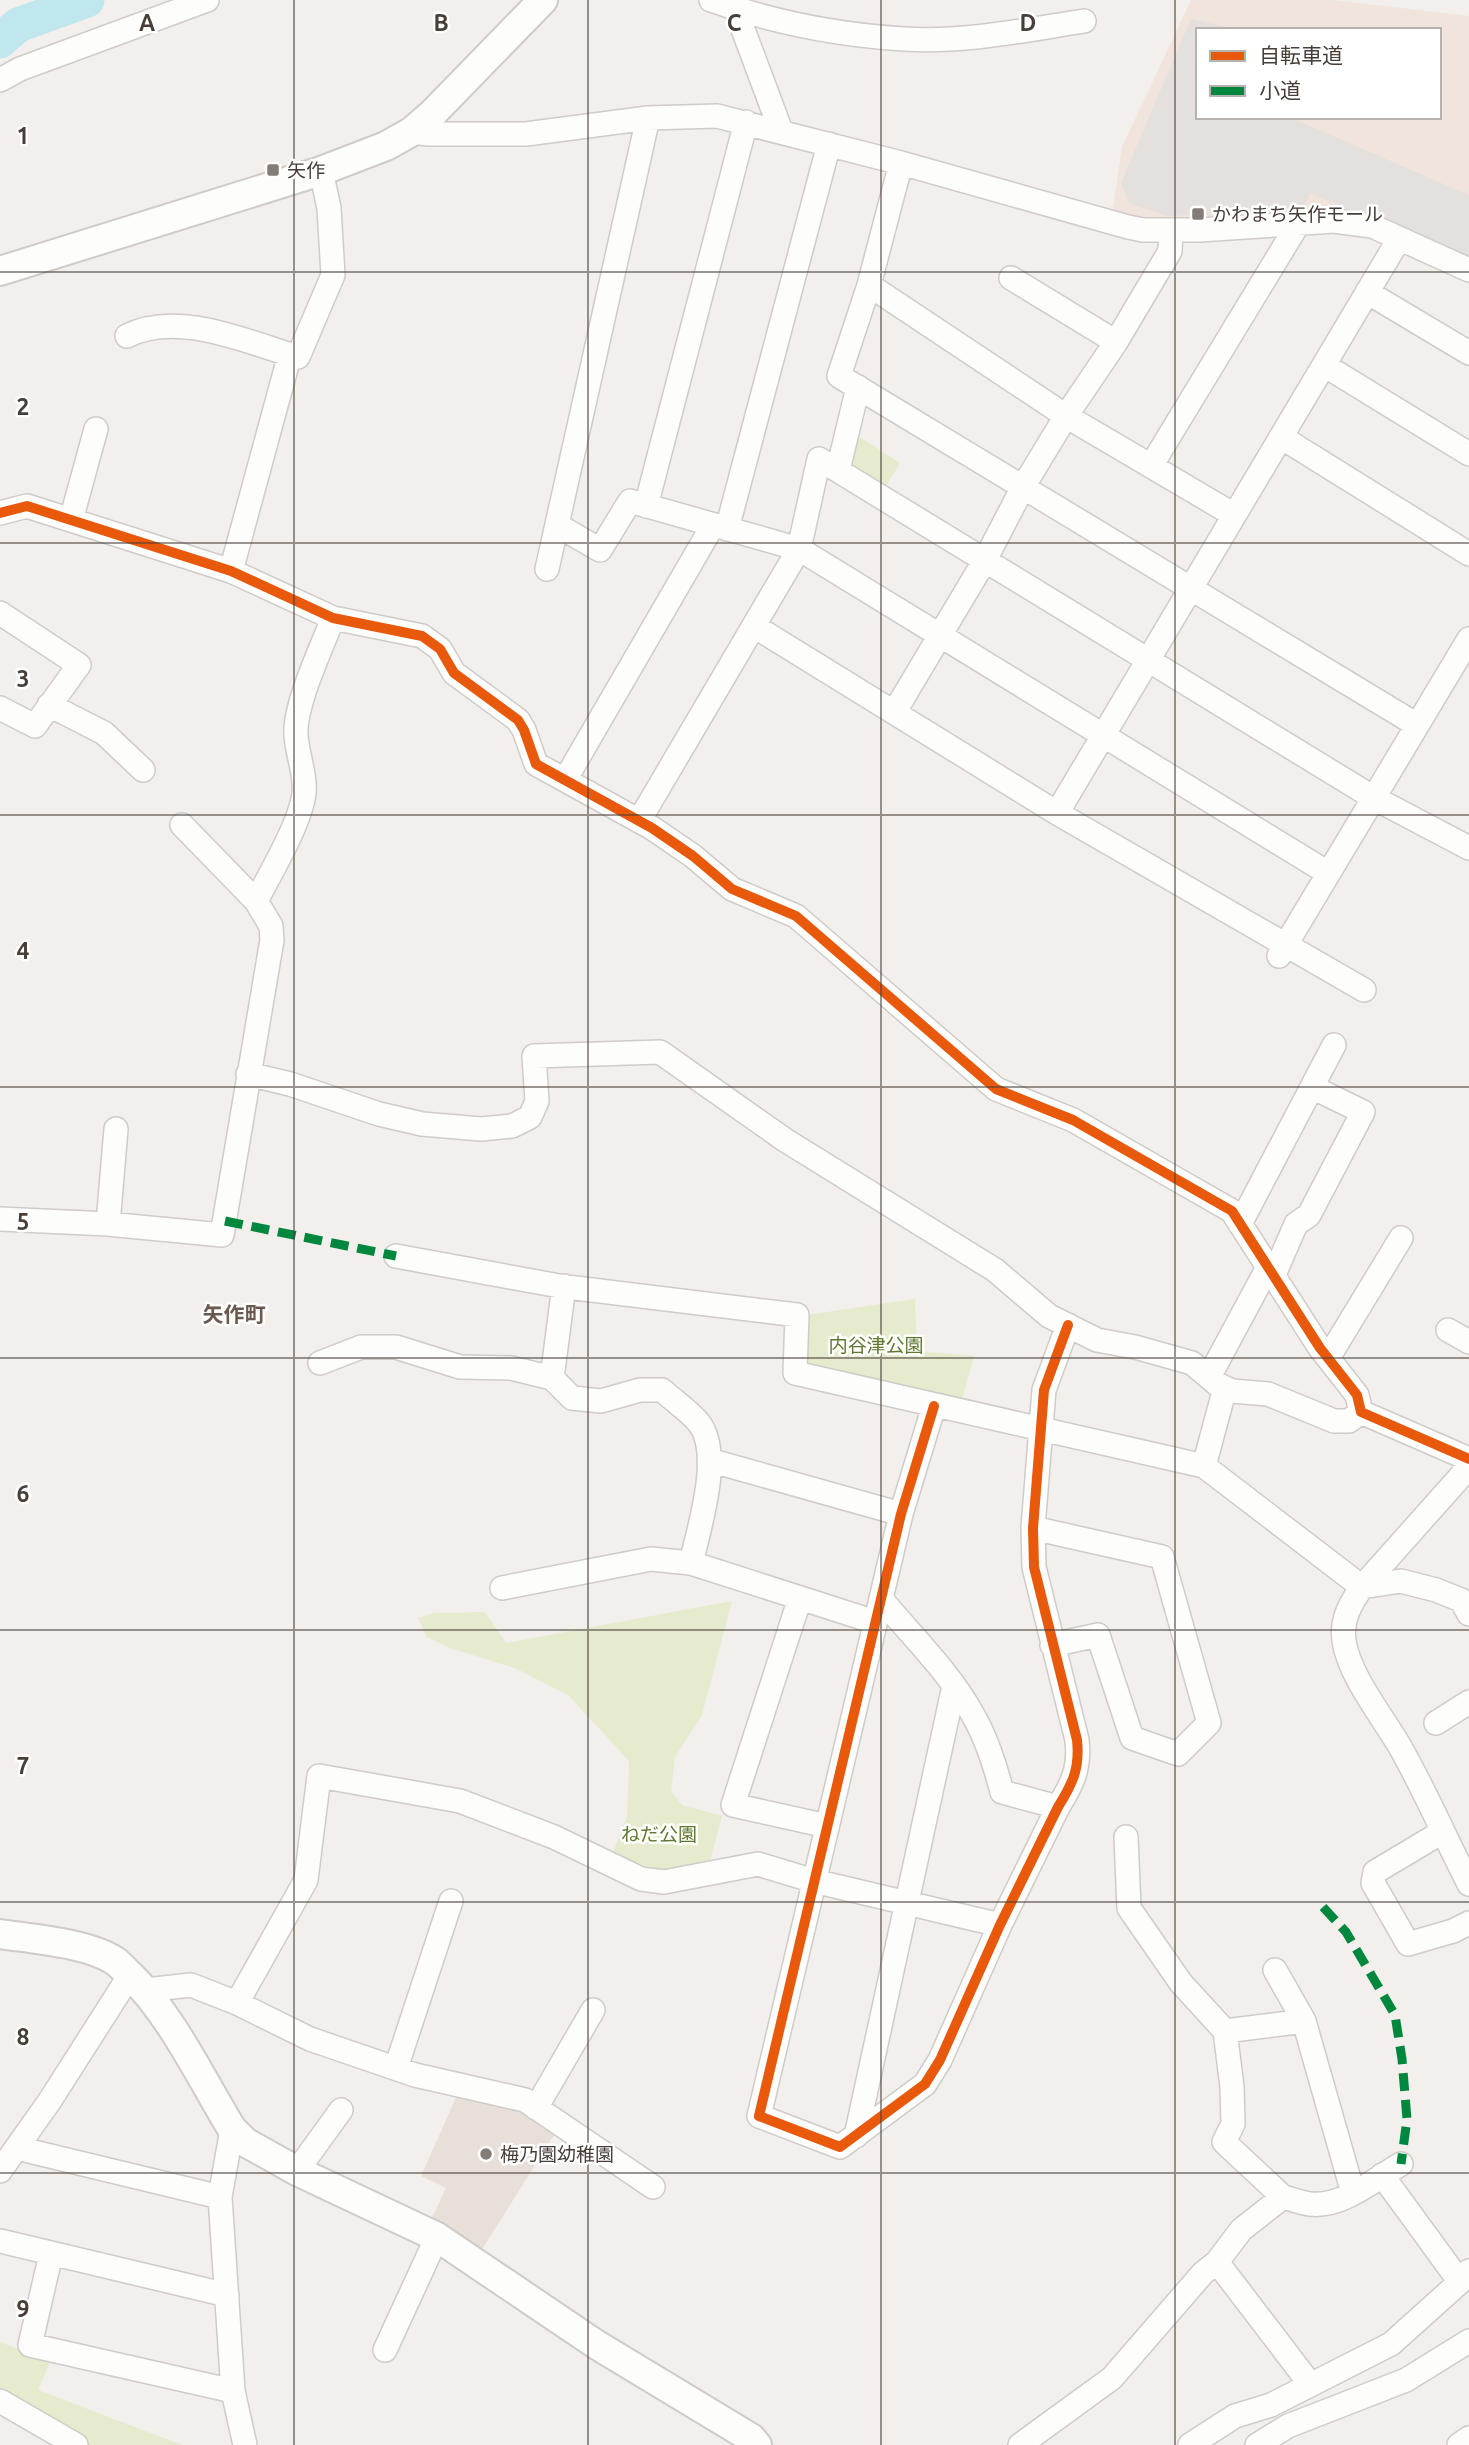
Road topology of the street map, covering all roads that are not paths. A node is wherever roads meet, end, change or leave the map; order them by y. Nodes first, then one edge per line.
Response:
1 (206, 0) edge
2 (543, 0) edge
3 (711, 0) edge
4 (734, 8) junction
5 (1084, 21) dead end
6 (0, 80) edge
7 (648, 118) junction
8 (746, 122) junction
9 (781, 131) junction
10 (411, 132) junction
11 (829, 144) junction
12 (901, 163) junction
13 (321, 171) junction
14 (1298, 224) junction
15 (1171, 230) junction
16 (1399, 239) junction
17 (1469, 270) edge
18 (0, 271) edge
19 (1011, 278) dead end
20 (869, 285) junction
21 (1367, 292) junction
22 (127, 336) dead end
23 (1116, 342) junction
24 (1469, 353) edge
25 (290, 354) junction
26 (1324, 365) junction
27 (858, 387) junction
28 (1066, 416) junction
29 (96, 429) dead end
30 (1281, 437) junction
31 (1469, 454) edge
32 (1151, 466) junction
33 (838, 470) junction
34 (1023, 487) junction
35 (646, 506) junction
36 (0, 513) edge
37 (1234, 515) junction
38 (71, 520) junction
39 (557, 525) junction
40 (720, 527) junction
41 (799, 549) junction
42 (1469, 554) edge
43 (985, 560) junction
44 (547, 569) dead end
45 (231, 571) junction
46 (1191, 588) junction
47 (0, 613) edge
48 (333, 618) junction
49 (754, 626) junction
50 (940, 636) junction
51 (1469, 639) edge
52 (1148, 660) junction
53 (49, 705) junction
54 (0, 708) edge
55 (895, 711) junction
56 (1417, 725) junction
57 (1103, 735) junction
58 (143, 770) dead end
59 (565, 780) junction
60 (1374, 798) junction
61 (1056, 813) junction
62 (639, 821) junction
63 (183, 825) dead end
64 (1469, 848) edge
65 (1328, 873) junction
66 (256, 901) junction
67 (1282, 951) junction
68 (1364, 990) dead end
69 (1334, 1045) dead end
70 (248, 1074) junction
71 (1311, 1087) junction
72 (117, 1129) dead end
73 (0, 1219) edge
74 (108, 1224) junction
75 (1240, 1224) junction
76 (1401, 1238) dead end
77 (396, 1256) dead end
78 (1270, 1273) junction
79 (564, 1286) junction
80 (1068, 1325) junction
81 (1448, 1330) dead end
82 (1469, 1342) edge
83 (1328, 1358) junction
84 (320, 1363) dead end
85 (552, 1378) junction
86 (1217, 1382) junction
87 (934, 1406) junction
88 (1361, 1412) junction
89 (1043, 1430) junction
90 (1469, 1459) edge
91 (709, 1460) junction
92 (1204, 1466) junction
93 (1469, 1467) edge
94 (901, 1514) junction
95 (1033, 1528) junction
96 (691, 1563) junction
97 (1362, 1587) junction
98 (502, 1588) dead end
99 (800, 1598) junction
100 (882, 1600) junction
101 (1469, 1614) edge
102 (875, 1622) junction
103 (1052, 1645) junction
104 (954, 1686) junction
105 (1469, 1702) edge
106 (1436, 1723) dead end
107 (1058, 1807) junction
108 (827, 1826) junction
109 (1443, 1832) junction
110 (1126, 1838) dead end
111 (814, 1881) junction
112 (1469, 1884) edge
113 (451, 1901) dead end
114 (908, 1902) junction
115 (1469, 1923) edge
116 (1000, 1925) junction
117 (0, 1934) edge
118 (1275, 1970) dead end
119 (138, 1983) junction
120 (237, 2003) junction
121 (593, 2010) dead end
122 (1304, 2021) junction
123 (1224, 2031) junction
124 (396, 2068) junction
125 (536, 2108) junction
126 (341, 2110) dead end
127 (232, 2129) junction
128 (856, 2136) junction
129 (17, 2148) junction
130 (0, 2171) edge
131 (297, 2171) junction
132 (653, 2187) dead end
133 (1353, 2193) junction
134 (220, 2197) junction
135 (1283, 2197) junction
136 (437, 2237) junction
137 (0, 2241) edge
138 (51, 2254) junction
139 (1217, 2262) junction
140 (1464, 2276) edge
141 (227, 2295) junction
142 (1469, 2341) edge
143 (385, 2350) dead end
144 (1310, 2384) junction
145 (233, 2391) junction
146 (0, 2401) edge
147 (1469, 2438) edge
148 (746, 2441) edge
149 (1265, 2443) edge
150 (76, 2445) edge
151 (245, 2445) edge
152 (1020, 2445) edge
153 (1190, 2445) edge
154 (1460, 2445) edge

1 - 6 street
2 - 10 street
3 - 4 street
4 - 5 street
4 - 9 street
7 - 8 street
7 - 10 street
7 - 39 street
8 - 9 street
8 - 35 street
9 - 11 street
10 - 13 street
11 - 12 street
11 - 40 street
12 - 15 street
12 - 20 street
13 - 18 street
13 - 25 street
14 - 15 street
14 - 16 street
14 - 32 street
15 - 23 street
16 - 17 street
16 - 21 street
19 - 23 street
20 - 27 street
20 - 28 street
21 - 24 street
21 - 26 street
22 - 25 street
23 - 28 street
25 - 45 street
26 - 30 street
26 - 31 street
27 - 33 street
27 - 34 street
28 - 32 street
28 - 34 street
29 - 38 street
30 - 37 street
30 - 42 street
32 - 37 street
33 - 41 street
33 - 43 street
34 - 43 street
34 - 46 street
35 - 39 street
35 - 40 street
36 - 38 street
37 - 46 street
38 - 45 street
39 - 44 street
40 - 41 street
40 - 59 street
41 - 49 street
41 - 50 street
43 - 50 street
43 - 52 street
45 - 48 street
46 - 52 street
46 - 56 street
47 - 53 street
48 - 59 street
48 - 66 street
49 - 55 street
49 - 62 street
50 - 55 street
50 - 57 street
51 - 56 street
52 - 57 street
52 - 60 street
53 - 54 street
53 - 58 street
55 - 61 street
56 - 60 street
57 - 61 street
57 - 65 street
59 - 62 street
60 - 64 street
60 - 65 street
61 - 67 street
62 - 75 street
63 - 66 street
65 - 67 street
66 - 70 street
67 - 68 street
69 - 71 street
70 - 74 street
70 - 80 street
71 - 75 street
71 - 78 street
72 - 74 street
73 - 74 street
75 - 78 street
76 - 83 street
77 - 79 street
78 - 83 street
78 - 86 street
79 - 85 street
79 - 87 street
80 - 86 street
80 - 89 street
81 - 82 street
83 - 88 street
84 - 85 street
85 - 91 street
86 - 88 street
86 - 92 street
87 - 89 street
87 - 94 street
88 - 90 street
89 - 92 street
89 - 95 street
91 - 94 street
91 - 96 street
92 - 97 street
93 - 97 street
94 - 100 street
95 - 103 street
95 - 103 street
96 - 98 street
96 - 99 street
97 - 101 street
97 - 109 street
99 - 102 street
99 - 108 street
100 - 102 street
100 - 104 street
102 - 108 street
103 - 107 street
104 - 107 street
104 - 114 street
105 - 106 street
107 - 116 street
108 - 111 street
109 - 112 street
109 - 115 street
110 - 123 street
111 - 114 street
111 - 120 street
111 - 128 street
113 - 124 street
114 - 116 street
114 - 128 street
116 - 128 street
117 - 119 street
118 - 122 street
119 - 120 street
119 - 127 street
119 - 129 street
120 - 124 street
121 - 125 street
122 - 123 street
122 - 133 street
123 - 135 street
124 - 125 street
125 - 132 street
126 - 131 street
127 - 131 street
127 - 134 street
129 - 130 street
129 - 134 street
131 - 136 street
133 - 135 street
133 - 140 street
134 - 141 street
135 - 139 street
136 - 143 street
136 - 148 street
137 - 138 street
138 - 141 street
138 - 145 street
139 - 144 street
139 - 152 street
140 - 144 street
141 - 145 street
142 - 149 street
144 - 153 street
145 - 151 street
146 - 150 street
147 - 154 street

